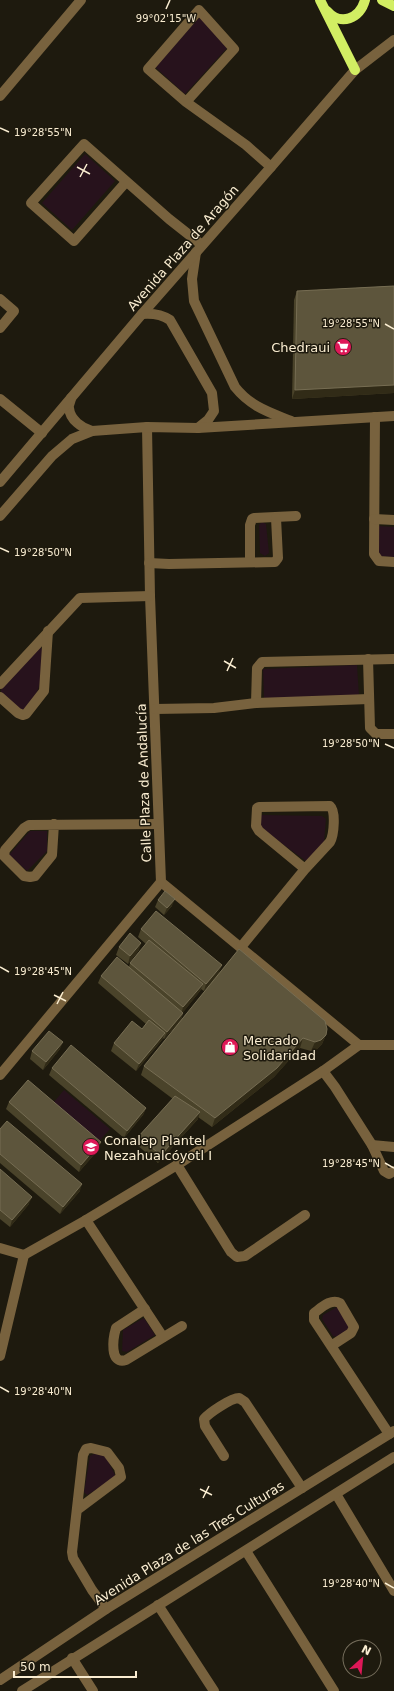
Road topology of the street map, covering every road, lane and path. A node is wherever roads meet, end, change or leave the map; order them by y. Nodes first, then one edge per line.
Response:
1 (81, 0) edge
2 (365, 0) edge
3 (382, 0) edge
4 (322, 4) edge
5 (394, 6) edge
6 (394, 40) edge
7 (355, 70) junction
8 (0, 96) edge
9 (186, 102) junction
10 (271, 167) junction
11 (126, 182) junction
12 (199, 248) junction
13 (0, 299) edge
14 (142, 314) junction
15 (0, 328) edge
16 (71, 398) junction
17 (0, 400) edge
18 (394, 416) edge
19 (375, 417) junction
20 (294, 422) junction
21 (147, 427) junction
22 (198, 428) junction
23 (92, 431) junction
24 (42, 433) junction
25 (0, 482) edge
26 (0, 516) edge
27 (296, 516) dead end
28 (276, 518) junction
29 (374, 519) junction
30 (394, 520) edge
31 (250, 562) junction
32 (394, 562) edge
33 (149, 563) junction
34 (150, 596) junction
35 (48, 631) junction
36 (368, 659) junction
37 (394, 659) edge
38 (0, 684) edge
39 (0, 697) edge
40 (369, 699) junction
41 (256, 703) junction
42 (155, 708) junction
43 (394, 734) edge
44 (54, 824) junction
45 (158, 824) junction
46 (305, 869) junction
47 (161, 882) junction
48 (241, 946) junction
49 (359, 1045) junction
50 (394, 1045) edge
51 (323, 1071) junction
52 (0, 1075) edge
53 (372, 1145) junction
54 (394, 1147) edge
55 (177, 1165) junction
56 (394, 1171) edge
57 (306, 1215) dead end
58 (86, 1220) junction
59 (0, 1248) edge
60 (24, 1255) junction
61 (145, 1309) junction
62 (182, 1326) dead end
63 (163, 1337) junction
64 (331, 1346) junction
65 (0, 1356) edge
66 (392, 1432) edge
67 (224, 1456) dead end
68 (394, 1457) edge
69 (302, 1488) junction
70 (336, 1494) junction
71 (77, 1510) junction
72 (246, 1551) junction
73 (394, 1591) edge
74 (158, 1605) junction
75 (106, 1609) junction
76 (72, 1658) junction
77 (0, 1680) edge
78 (22, 1691) edge
79 (93, 1691) edge
80 (214, 1691) edge
81 (334, 1691) edge

1 - 8 street
2 - 4 main road
3 - 5 main road
4 - 7 main road
6 - 7 street, Avenida Plaza de Aragón
7 - 10 street, Avenida Plaza de Aragón
9 - 9 street
9 - 10 street
10 - 12 street, Avenida Plaza de Aragón
11 - 11 street
11 - 12 street
12 - 14 street, Avenida Plaza de Aragón
12 - 20 street
13 - 15 street
14 - 16 street, Avenida Plaza de Aragón
14 - 22 street
16 - 23 street
16 - 24 street, Avenida Plaza de Aragón
17 - 24 street
18 - 19 street
19 - 20 street
19 - 29 street
20 - 22 street
21 - 22 street
21 - 23 street
21 - 33 street, Calle Plaza de Andalucía
23 - 26 street
24 - 25 street, Avenida Plaza de Aragón
27 - 28 street
28 - 31 street
28 - 31 street
29 - 30 street
29 - 32 street
31 - 33 street
33 - 34 street, Calle Plaza de Andalucía
34 - 35 street
34 - 42 street, Calle Plaza de Andalucía
35 - 38 street
35 - 39 street
36 - 37 street
36 - 40 street
36 - 41 street
40 - 41 street
40 - 43 street
41 - 42 street
42 - 45 street, Calle Plaza de Andalucía
44 - 44 street
44 - 45 street
45 - 47 street, Calle Plaza de Andalucía
46 - 46 street
46 - 48 street
47 - 48 street
47 - 52 street
48 - 49 street
49 - 50 street
49 - 51 street
51 - 53 street
51 - 55 street
53 - 54 street
53 - 56 street
55 - 57 street
55 - 58 street
58 - 60 street
58 - 61 street
59 - 60 street
60 - 65 street
61 - 63 street
61 - 63 street
62 - 63 street
64 - 64 street
64 - 66 street
66 - 69 street, Avenida Plaza de las Tres Culturas
67 - 69 street
68 - 70 street
69 - 75 street, Avenida Plaza de las Tres Culturas
70 - 72 street
70 - 73 street
71 - 71 street
71 - 75 street
72 - 74 street
72 - 81 street
74 - 76 street
74 - 80 street
75 - 77 street, Avenida Plaza de las Tres Culturas
76 - 78 street
76 - 79 street

